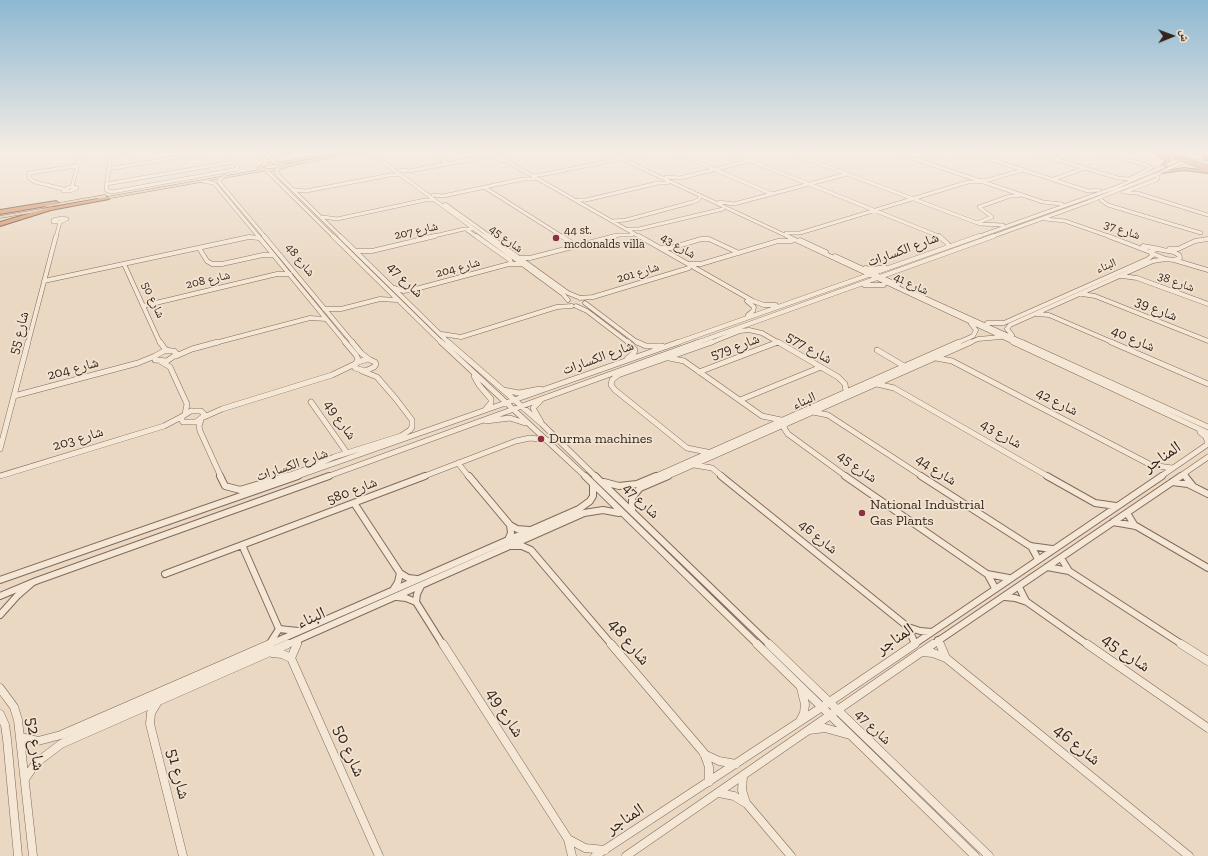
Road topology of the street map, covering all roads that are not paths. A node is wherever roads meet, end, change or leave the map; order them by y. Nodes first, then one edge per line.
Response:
1 (70, 191) edge
2 (106, 192) edge
3 (121, 192) edge
4 (124, 192) edge
5 (128, 192) edge
6 (222, 192) edge
7 (227, 192) edge
8 (287, 192) edge
9 (296, 192) edge
10 (305, 192) edge
11 (426, 192) edge
12 (461, 192) edge
13 (492, 192) edge
14 (558, 192) edge
15 (560, 192) edge
16 (620, 192) edge
17 (691, 192) edge
18 (698, 192) edge
19 (767, 192) edge
20 (779, 192) edge
21 (828, 192) edge
22 (895, 192) edge
23 (934, 192) edge
24 (1005, 192) edge
25 (1016, 192) edge
26 (1100, 192) edge
27 (1116, 192) edge
28 (1123, 192) joint
29 (772, 194) junction
30 (1010, 194) junction
31 (107, 195) junction
32 (69, 196) dead end
33 (443, 196) junction
34 (700, 196) junction
35 (301, 197) junction
36 (434, 198) junction
37 (914, 199) junction
38 (425, 200) junction
39 (575, 200) junction
40 (586, 200) junction
41 (1101, 200) junction
42 (719, 202) junction
43 (1088, 202) junction
44 (713, 203) junction
45 (583, 204) junction
46 (734, 204) junction
47 (1067, 204) junction
48 (714, 210) junction
49 (735, 210) junction
50 (730, 211) junction
51 (876, 211) junction
52 (1062, 211) junction
53 (1045, 212) junction
54 (0, 215) edge
55 (1208, 215) edge
56 (321, 216) junction
57 (337, 219) junction
58 (1040, 219) junction
59 (612, 220) junction
60 (60, 222) dead end
61 (979, 223) junction
62 (0, 224) edge
63 (1008, 225) junction
64 (331, 226) junction
65 (466, 228) junction
66 (474, 229) joint
67 (627, 229) junction
68 (639, 229) junction
69 (622, 230) junction
70 (256, 233) junction
71 (786, 233) junction
72 (800, 233) junction
73 (1203, 233) edge
74 (633, 234) junction
75 (780, 234) junction
76 (983, 234) junction
77 (619, 235) junction
78 (249, 238) junction
79 (259, 238) junction
80 (1208, 239) edge
81 (797, 240) junction
82 (1195, 240) junction
83 (778, 241) junction
84 (577, 246) junction
85 (659, 247) junction
86 (946, 247) junction
87 (199, 248) junction
88 (671, 248) junction
89 (1178, 248) junction
90 (1160, 249) junction
91 (270, 250) junction
92 (1165, 250) junction
93 (356, 251) junction
94 (372, 251) junction
95 (739, 252) junction
96 (668, 253) junction
97 (1152, 254) junction
98 (263, 255) junction
99 (273, 255) junction
100 (1179, 255) junction
101 (519, 257) junction
102 (364, 258) junction
103 (514, 258) junction
104 (530, 258) junction
105 (1166, 259) junction
106 (1172, 260) junction
107 (902, 263) junction
108 (124, 264) junction
109 (510, 264) junction
110 (522, 264) junction
111 (527, 264) junction
112 (687, 264) junction
113 (701, 264) junction
114 (844, 264) junction
115 (854, 265) junction
116 (285, 268) junction
117 (689, 268) junction
118 (697, 269) junction
119 (1208, 269) edge
120 (1130, 272) junction
121 (892, 273) junction
122 (277, 274) junction
123 (290, 274) junction
124 (873, 274) junction
125 (868, 276) junction
126 (1120, 276) junction
127 (878, 278) junction
128 (1137, 278) junction
129 (849, 281) junction
130 (44, 282) junction
131 (394, 288) junction
132 (849, 288) junction
133 (896, 288) junction
134 (903, 288) junction
135 (412, 290) junction
136 (1089, 290) junction
137 (388, 291) junction
138 (1080, 294) junction
139 (1095, 296) junction
140 (579, 297) junction
141 (593, 297) junction
142 (380, 299) junction
143 (397, 300) junction
144 (406, 300) junction
145 (567, 301) junction
146 (585, 302) junction
147 (789, 302) junction
148 (1208, 304) edge
149 (143, 306) junction
150 (574, 306) junction
151 (557, 307) junction
152 (318, 309) junction
153 (324, 309) junction
154 (341, 309) junction
155 (1045, 309) junction
156 (1034, 314) junction
157 (1049, 315) junction
158 (310, 318) junction
159 (329, 318) junction
160 (744, 318) junction
161 (976, 320) junction
162 (969, 322) junction
163 (753, 330) joint
164 (440, 334) junction
165 (461, 336) junction
166 (1004, 337) junction
167 (1016, 338) junction
168 (716, 340) junction
169 (1208, 341) edge
170 (699, 342) junction
171 (778, 342) junction
172 (161, 345) junction
173 (669, 345) junction
174 (454, 348) junction
175 (192, 349) junction
176 (877, 350) dead end
177 (173, 351) junction
178 (685, 351) junction
179 (946, 352) junction
180 (156, 355) junction
181 (174, 357) junction
182 (935, 358) junction
183 (664, 359) junction
184 (370, 360) junction
185 (158, 361) junction
186 (624, 361) junction
187 (684, 361) junction
188 (952, 361) junction
189 (138, 363) junction
190 (356, 364) junction
191 (904, 366) junction
192 (170, 367) junction
193 (821, 367) junction
194 (361, 371) junction
195 (699, 372) junction
196 (332, 375) junction
197 (474, 375) junction
198 (889, 378) junction
199 (876, 384) junction
200 (1208, 384) edge
201 (557, 386) junction
202 (894, 388) junction
203 (500, 389) junction
204 (846, 392) junction
205 (14, 396) junction
206 (544, 398) junction
207 (514, 400) junction
208 (740, 400) junction
209 (311, 402) dead end
210 (505, 403) junction
211 (186, 404) junction
212 (520, 406) junction
213 (825, 406) junction
214 (222, 409) junction
215 (512, 409) junction
216 (200, 411) junction
217 (485, 411) junction
218 (812, 412) junction
219 (184, 415) junction
220 (828, 415) junction
221 (762, 416) junction
222 (202, 418) junction
223 (784, 422) junction
224 (185, 423) junction
225 (473, 423) junction
226 (542, 424) junction
227 (1187, 424) junction
228 (164, 426) junction
229 (1208, 426) edge
230 (764, 427) junction
231 (534, 428) junction
232 (770, 430) junction
233 (1208, 433) edge
234 (790, 436) junction
235 (548, 440) junction
236 (1208, 444) edge
237 (0, 449) edge
238 (347, 453) junction
239 (710, 454) junction
240 (357, 455) junction
241 (1208, 457) edge
242 (458, 463) junction
243 (318, 464) junction
244 (1151, 464) junction
245 (693, 465) junction
246 (712, 468) junction
247 (1173, 468) junction
248 (1184, 474) junction
249 (0, 476) edge
250 (1160, 476) junction
251 (602, 481) junction
252 (1172, 482) junction
253 (593, 485) junction
254 (1193, 486) junction
255 (1208, 494) edge
256 (354, 503) junction
257 (1095, 503) junction
258 (1116, 506) junction
259 (633, 511) junction
260 (1127, 513) junction
261 (622, 514) junction
262 (1104, 515) junction
263 (1112, 522) junction
264 (510, 525) junction
265 (1136, 526) junction
266 (533, 532) junction
267 (509, 543) junction
268 (242, 545) junction
269 (1030, 546) junction
270 (1052, 549) junction
271 (531, 550) junction
272 (1061, 558) junction
273 (1038, 559) junction
274 (1047, 567) junction
275 (1208, 568) edge
276 (1070, 571) junction
277 (400, 573) junction
278 (165, 574) dead end
279 (987, 574) junction
280 (1010, 578) junction
281 (0, 580) edge
282 (36, 581) junction
283 (420, 582) junction
284 (1019, 587) junction
285 (995, 588) junction
286 (394, 594) junction
287 (0, 596) edge
288 (1004, 597) junction
289 (416, 602) junction
290 (1027, 602) junction
291 (0, 615) edge
292 (908, 627) junction
293 (279, 629) junction
294 (932, 632) junction
295 (300, 635) junction
296 (938, 640) junction
297 (915, 644) junction
298 (268, 649) junction
299 (921, 652) junction
300 (292, 658) junction
301 (946, 658) junction
302 (1208, 661) edge
303 (800, 686) junction
304 (0, 688) edge
305 (158, 701) junction
306 (829, 702) junction
307 (822, 707) junction
308 (833, 712) junction
309 (0, 714) edge
310 (800, 722) junction
311 (1208, 728) edge
312 (808, 730) junction
313 (852, 736) junction
314 (20, 737) junction
315 (704, 753) junction
316 (736, 764) junction
317 (743, 776) junction
318 (25, 779) junction
319 (709, 782) junction
320 (719, 793) junction
321 (747, 804) junction
322 (568, 839) junction
323 (604, 850) junction
324 (18, 856) edge
325 (33, 856) edge
326 (183, 856) edge
327 (379, 856) edge
328 (572, 856) edge
329 (595, 856) edge
330 (626, 856) edge
331 (791, 856) edge
332 (975, 856) edge
333 (989, 856) edge
334 (1189, 856) edge

1 - 32 street
2 - 31 street
3 - 31 street
4 - 31 main road
5 - 31 main road
6 - 70 street, شارع 48
7 - 153 street, شارع 48
8 - 137 street, شارع 47
9 - 35 street, شارع 47
10 - 35 street
11 - 36 street, شارع 45
12 - 33 street
13 - 84 street
14 - 69 street, شارع 43
15 - 39 street, شارع 43
16 - 40 street
17 - 34 street, شارع 41
18 - 42 street, شارع 41
19 - 29 street
20 - 29 street
21 - 51 street
22 - 37 street
23 - 37 street
24 - 30 street
25 - 47 street
26 - 47 street, شارع الكسارات
27 - 43 street, شارع الكسارات
28 - 41 street, شارع الكسارات
28 - 55 street
29 - 46 street
30 - 53 street
30 - 61 street
31 - 54 highway
31 - 62 highway
33 - 36 street
33 - 36 street
34 - 44 street, شارع 41
34 - 59 street
35 - 56 street, شارع 47
36 - 38 street
36 - 38 street
36 - 65 street, شارع 45
36 - 101 street, شارع 45
37 - 51 street
37 - 61 street
38 - 57 street
39 - 40 street
39 - 45 street, شارع 43
40 - 45 street
41 - 43 street, شارع الكسارات
41 - 73 street
42 - 46 street
42 - 49 street, شارع 41
43 - 52 street, شارع الكسارات
44 - 48 street
44 - 50 street, شارع 41
45 - 59 street, شارع 43
46 - 49 street
47 - 53 street, شارع الكسارات
48 - 50 street
48 - 68 street
49 - 71 street, شارع 41
50 - 75 street, شارع 41
51 - 72 street
51 - 86 street
52 - 58 street, شارع الكسارات
52 - 90 street, شارع 37
53 - 63 street, شارع الكسارات
56 - 57 street
56 - 64 street, شارع 47
57 - 64 street
58 - 97 street, شارع 37
58 - 121 street, شارع الكسارات
59 - 67 street, شارع 43
60 - 130 street, شارع 55
61 - 63 street
61 - 76 street
63 - 76 street, شارع الكسارات
64 - 93 street, شارع 47
65 - 66 street, شارع 207
65 - 94 street, شارع 207
65 - 109 street, شارع 45
66 - 103 street, شارع 45
67 - 68 street
67 - 74 street, شارع 43
68 - 74 street
69 - 74 street, شارع 43
69 - 77 street
70 - 78 street
70 - 79 street, شارع 48
71 - 72 street
71 - 81 street, شارع 41
72 - 81 street
73 - 80 street
73 - 82 street
74 - 77 street
74 - 85 street, شارع 43
74 - 117 street, شارع 43
75 - 81 street, شارع 41
75 - 83 street
76 - 86 street, شارع الكسارات
77 - 84 street
78 - 79 street
78 - 87 street
79 - 91 street, شارع 48
80 - 82 street
81 - 83 street
81 - 114 street, شارع 41
81 - 115 street, شارع 41
82 - 89 street
83 - 95 street
84 - 104 street
85 - 88 street
85 - 96 street, شارع 43
86 - 107 street, شارع الكسارات
87 - 98 street, شارع 48
87 - 108 street
88 - 95 street
88 - 96 street
89 - 92 street
89 - 100 street
90 - 92 street
90 - 97 street, البناء
91 - 98 street, شارع 48
91 - 99 street, شارع 48
92 - 100 street
93 - 94 street, شارع 207
93 - 102 street, شارع 47
94 - 102 street, شارع 207
95 - 113 street
96 - 112 street, شارع 43
97 - 105 street, شارع 37
97 - 161 street, البناء
98 - 99 street, شارع 48
99 - 116 street, شارع 48
100 - 106 street
100 - 119 street
101 - 104 street
101 - 111 street, شارع 45
102 - 131 street, شارع 47
103 - 109 street
103 - 110 street, شارع 45
104 - 111 street
105 - 106 street, شارع 37
105 - 120 street, البناء
106 - 119 street
107 - 115 street
107 - 124 street, شارع الكسارات
108 - 130 street
108 - 149 street, شارع 50
109 - 110 street, شارع 204
109 - 135 street, شارع 204
110 - 145 street, شارع 45
111 - 140 street, شارع 45
112 - 113 street
112 - 118 street, شارع 43
113 - 118 street
114 - 125 street, شارع 41
114 - 129 street
115 - 124 street, شارع 41
116 - 122 street, شارع 208
116 - 123 street, شارع 48
117 - 141 street, شارع 201
117 - 160 street, شارع 43
118 - 147 street, شارع 43
120 - 126 street, البناء
120 - 128 street, شارع 38
121 - 127 street, شارع الكسارات
121 - 134 street
122 - 123 street, شارع 208
122 - 149 street, شارع 208
123 - 152 street, شارع 48
124 - 125 street, شارع الكسارات
124 - 127 street, شارع 41
125 - 127 street, شارع 41
125 - 129 street, شارع الكسارات
126 - 128 street, شارع 38
126 - 136 street, البناء
127 - 132 street, شارع الكسارات
127 - 133 street, شارع 41
127 - 134 street, شارع 41
128 - 148 street, شارع 38
129 - 147 street, شارع الكسارات
130 - 205 street, شارع 55
131 - 135 street, شارع 204
131 - 144 street, شارع 47
132 - 133 street
132 - 170 street, شارع الكسارات
133 - 162 street, شارع 41
134 - 161 street, شارع 41
135 - 144 street
136 - 138 street, البناء
136 - 139 street, شارع 39
137 - 142 street
137 - 143 street, شارع 47
138 - 139 street, شارع 39
138 - 155 street, البناء
139 - 169 street, شارع 39
140 - 141 street, شارع 201
140 - 145 street, شارع 201
140 - 146 street, شارع 45
141 - 146 street, شارع 201
142 - 143 street
142 - 154 street
143 - 197 street, شارع 47
144 - 164 street, شارع 47
145 - 150 street, شارع 45
145 - 151 street
146 - 150 street, شارع 201
146 - 173 street
147 - 160 street, شارع الكسارات
149 - 172 street, شارع 50
150 - 151 street
150 - 186 street
151 - 165 street
152 - 158 street
152 - 159 street, شارع 48
153 - 154 street
153 - 159 street, شارع 48
154 - 159 street
155 - 156 street, البناء
155 - 157 street
156 - 157 street, شارع 40
156 - 167 street, البناء
157 - 200 street, شارع 40
158 - 159 street
158 - 175 street
159 - 184 street, شارع 48
159 - 190 street, شارع 48
160 - 173 street, شارع الكسارات
161 - 167 street, شارع 41
162 - 166 street, شارع 41
162 - 191 street, البناء
163 - 168 street, شارع الكسارات
163 - 171 street, شارع 577
164 - 165 street
164 - 174 street, شارع 47
165 - 174 street
166 - 179 street, البناء
166 - 227 street, شارع 41
167 - 229 street, شارع 41
168 - 170 street
168 - 178 street, شارع الكسارات
170 - 206 street, شارع الكسارات
171 - 193 street, شارع 577
171 - 195 street, شارع 579
172 - 177 street
172 - 180 street
173 - 186 street, شارع الكسارات
174 - 203 street, شارع 47
175 - 177 street
175 - 181 street
176 - 191 street
177 - 180 street, شارع 204
177 - 181 street
178 - 183 street, شارع الكسارات
178 - 187 street
179 - 182 street, البناء
179 - 188 street, شارع 42
180 - 185 street
180 - 189 street, شارع 204
181 - 185 street, شارع 204
181 - 192 street
182 - 188 street, شارع 42
182 - 198 street, البناء
183 - 187 street
183 - 239 street, شارع الكسارات
184 - 190 street
184 - 194 street
185 - 189 street, شارع 204
185 - 192 street
186 - 201 street, شارع الكسارات
187 - 195 street
188 - 244 street, شارع 42
189 - 205 street, شارع 204
190 - 194 street, شارع 48
190 - 196 street
191 - 204 street, البناء
192 - 211 street
193 - 204 street, شارع 577
193 - 208 street
194 - 196 street
194 - 238 street, شارع الكسارات
195 - 208 street
196 - 214 street
197 - 210 street, شارع 47
197 - 217 street
198 - 199 street, البناء
198 - 202 street
199 - 202 street, شارع 43
199 - 213 street, البناء
201 - 203 street
201 - 207 street, شارع الكسارات
202 - 257 street, شارع 43
203 - 207 street, شارع 47
204 - 223 street, البناء
205 - 237 street, شارع 55
206 - 212 street, شارع الكسارات
206 - 226 street
207 - 210 street, شارع الكسارات
207 - 212 street, شارع 47
208 - 221 street
209 - 238 street, شارع 49
210 - 215 street, شارع 47
210 - 217 street, شارع الكسارات
211 - 216 street
211 - 219 street
212 - 215 street, شارع الكسارات
212 - 226 street, شارع 47
213 - 218 street, البناء
213 - 220 street
214 - 216 street
214 - 222 street
215 - 225 street, شارع الكسارات
215 - 231 street, شارع 47
216 - 219 street, شارع 203
216 - 222 street
217 - 240 street, شارع الكسارات
218 - 220 street, شارع 44
218 - 223 street, البناء
219 - 224 street
219 - 228 street, شارع 203
220 - 269 street, شارع 44
221 - 223 street
221 - 230 street
222 - 224 street, شارع 203
222 - 243 street, شارع الكسارات
223 - 230 street, البناء
223 - 232 street, البناء
223 - 234 street
224 - 228 street, شارع 203
225 - 231 street
225 - 282 street, شارع الكسارات
226 - 251 street, شارع 47
227 - 233 street, شارع 41
227 - 236 street
228 - 249 street, شارع 203
230 - 239 street, البناء
231 - 235 street, شارع 47
232 - 234 street, شارع 45
232 - 239 street, البناء
234 - 279 street, شارع 45
235 - 242 street, شارع 580
235 - 253 street, شارع 47
236 - 247 street, المناجر
238 - 243 street, شارع الكسارات
239 - 245 street, البناء
239 - 246 street
239 - 251 street, البناء
240 - 243 street
240 - 281 street, شارع الكسارات
241 - 248 street, المناجر
242 - 256 street, شارع 580
242 - 264 street
244 - 247 street, شارع 42
244 - 250 street, شارع 42
245 - 246 street
245 - 259 street, البناء
246 - 292 street, شارع 46
247 - 250 street, المناجر
248 - 252 street, المناجر
248 - 254 street
250 - 258 street, المناجر
251 - 259 street, شارع 47
252 - 254 street
252 - 260 street, المناجر
253 - 261 street, شارع 47
253 - 266 street, البناء
254 - 255 street
256 - 268 street, شارع 580
256 - 277 street
257 - 258 street, شارع 43
257 - 262 street, شارع 43
258 - 262 street, المناجر
259 - 306 street, شارع 47
260 - 263 street, المناجر
260 - 265 street
261 - 266 street, البناء
261 - 303 street, شارع 47
262 - 270 street, المناجر
263 - 265 street
263 - 272 street, المناجر
264 - 266 street
264 - 267 street
265 - 275 street
266 - 267 street, البناء
266 - 271 street
267 - 271 street
267 - 283 street, البناء
268 - 278 street, شارع 580
268 - 293 street
269 - 270 street, شارع 44
269 - 273 street, شارع 44
270 - 273 street, المناجر
271 - 315 street, شارع 48
272 - 274 street, المناجر
272 - 276 street
273 - 280 street, المناجر
274 - 276 street
274 - 284 street, المناجر
276 - 302 street
277 - 283 street
277 - 286 street
279 - 280 street, شارع 45
279 - 285 street, شارع 45
280 - 285 street, المناجر
282 - 287 street, شارع الكسارات
282 - 291 street
283 - 286 street, البناء
283 - 289 street
284 - 288 street, المناجر
284 - 290 street, شارع 45
285 - 294 street, المناجر
286 - 289 street
286 - 295 street, البناء
288 - 290 street, شارع 45
288 - 296 street, المناجر
289 - 322 street, شارع 49
290 - 311 street, شارع 45
292 - 294 street, شارع 46
292 - 297 street, شارع 46
293 - 295 street
293 - 298 street
294 - 297 street, المناجر
295 - 298 street, البناء
295 - 300 street
296 - 299 street, المناجر
296 - 301 street, شارع 46
297 - 306 street, المناجر
298 - 300 street
298 - 305 street, البناء
298 - 314 street, البناء
299 - 301 street, شارع 46
299 - 308 street, المناجر
300 - 327 street, شارع 50
301 - 334 street, شارع 46
303 - 307 street, شارع 47
303 - 310 street
304 - 314 street, شارع 52
305 - 318 street, البناء
305 - 326 street, شارع 51
306 - 307 street, المناجر
306 - 308 street, شارع 47
307 - 308 street, شارع 47
307 - 310 street, المناجر
308 - 312 street, المناجر
308 - 313 street, شارع 47
308 - 333 street, شارع 47
309 - 324 street, شارع 52
310 - 316 street, المناجر
312 - 313 street
312 - 317 street, المناجر
313 - 332 street, شارع 47
314 - 318 street, شارع 52
315 - 316 street, شارع 48
315 - 319 street, شارع 48
316 - 319 street, المناجر
317 - 320 street, المناجر
317 - 321 street
318 - 325 street, شارع 52
319 - 323 street, المناجر
320 - 321 street
320 - 330 street, المناجر
321 - 331 street
322 - 323 street
322 - 328 street, شارع 49
323 - 329 street, المناجر

